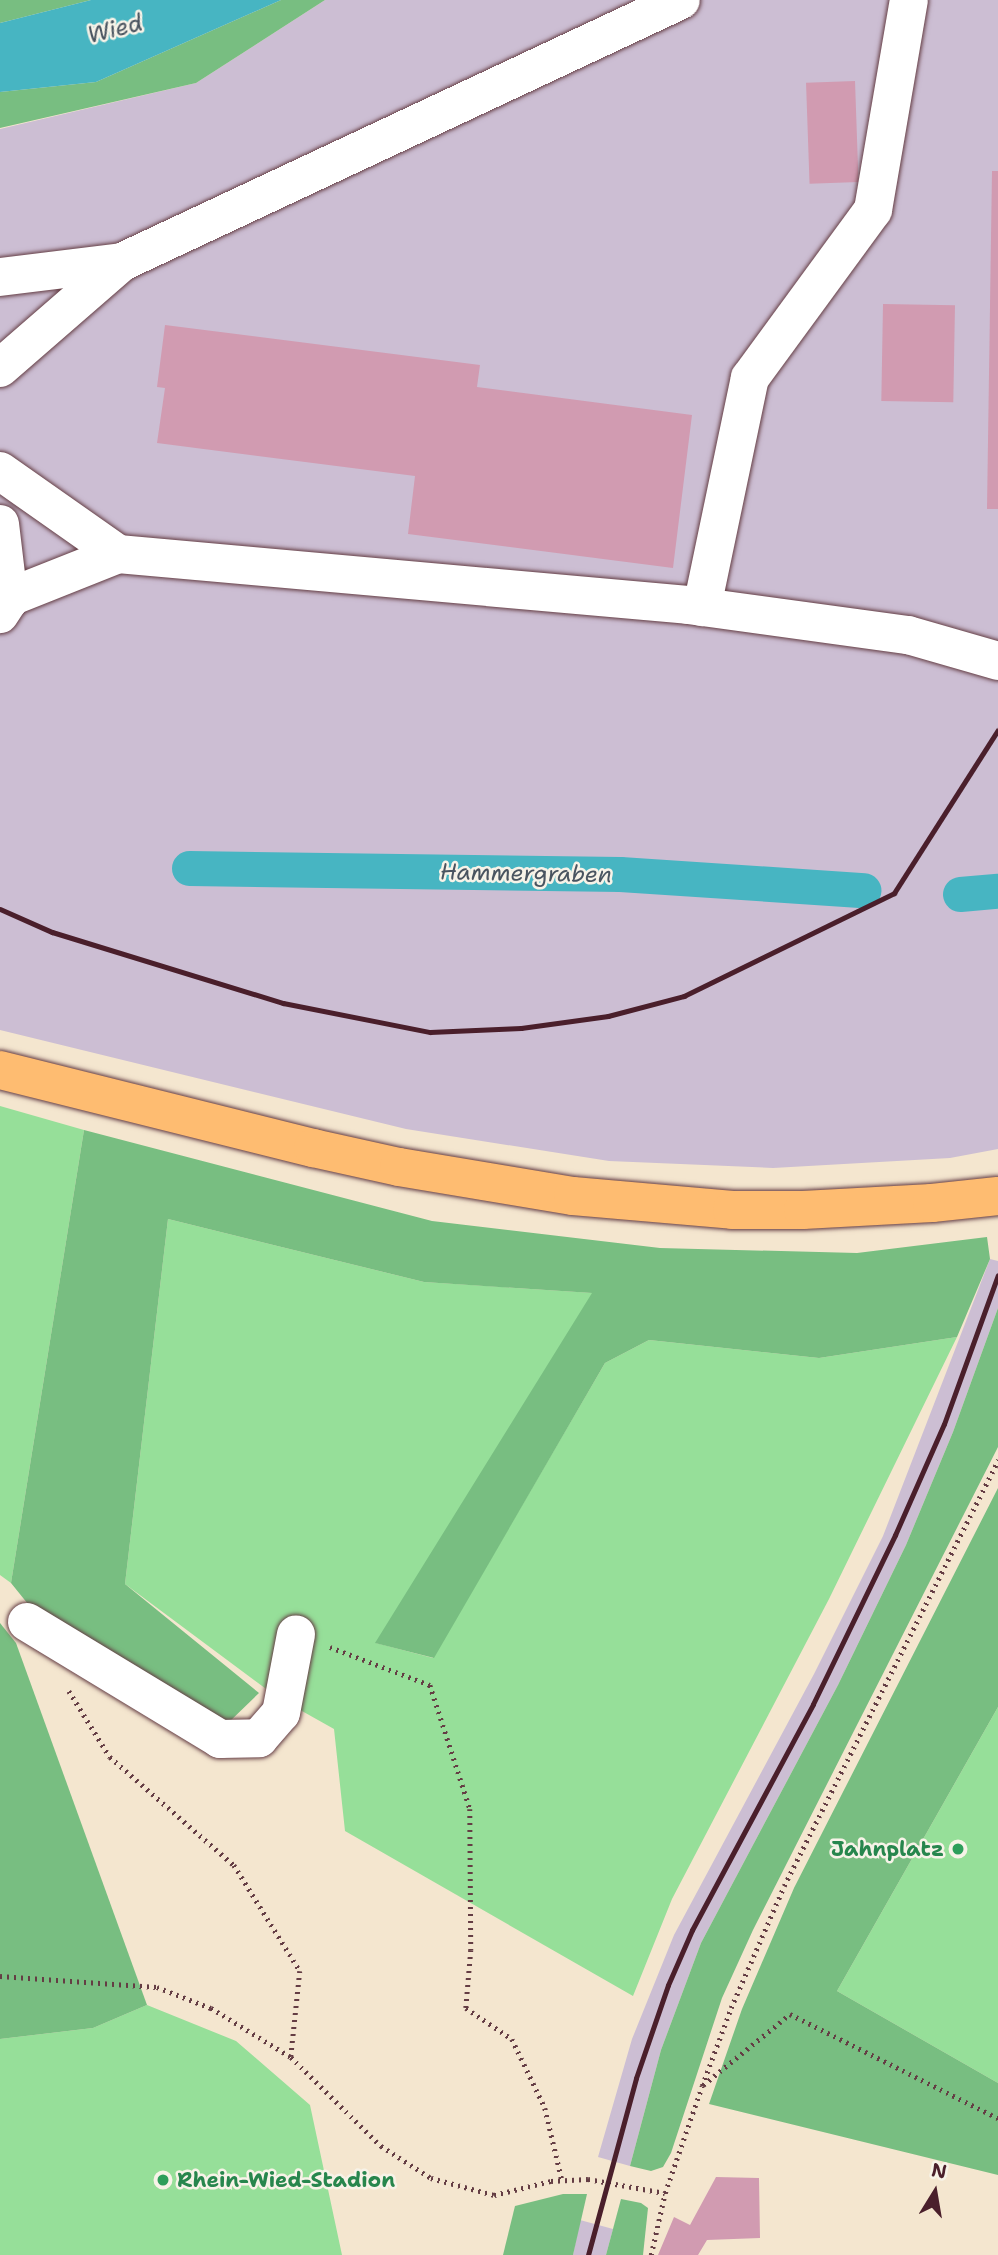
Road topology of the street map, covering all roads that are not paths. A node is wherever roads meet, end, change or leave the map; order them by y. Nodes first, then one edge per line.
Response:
1 (681, 0) edge
2 (909, 0) edge
3 (122, 262) junction
4 (0, 277) edge
5 (0, 368) edge
6 (0, 471) edge
7 (0, 524) edge
8 (118, 554) junction
9 (3, 605) edge
10 (702, 607) junction
11 (998, 661) edge
12 (0, 1070) edge
13 (998, 1196) edge
14 (27, 1622) dead end
15 (296, 1634) road end

1 - 3 lane
2 - 10 lane
3 - 4 lane
3 - 5 lane
6 - 8 lane
7 - 9 lane
8 - 9 lane
8 - 10 lane
10 - 11 lane
12 - 13 main road
14 - 15 lane

